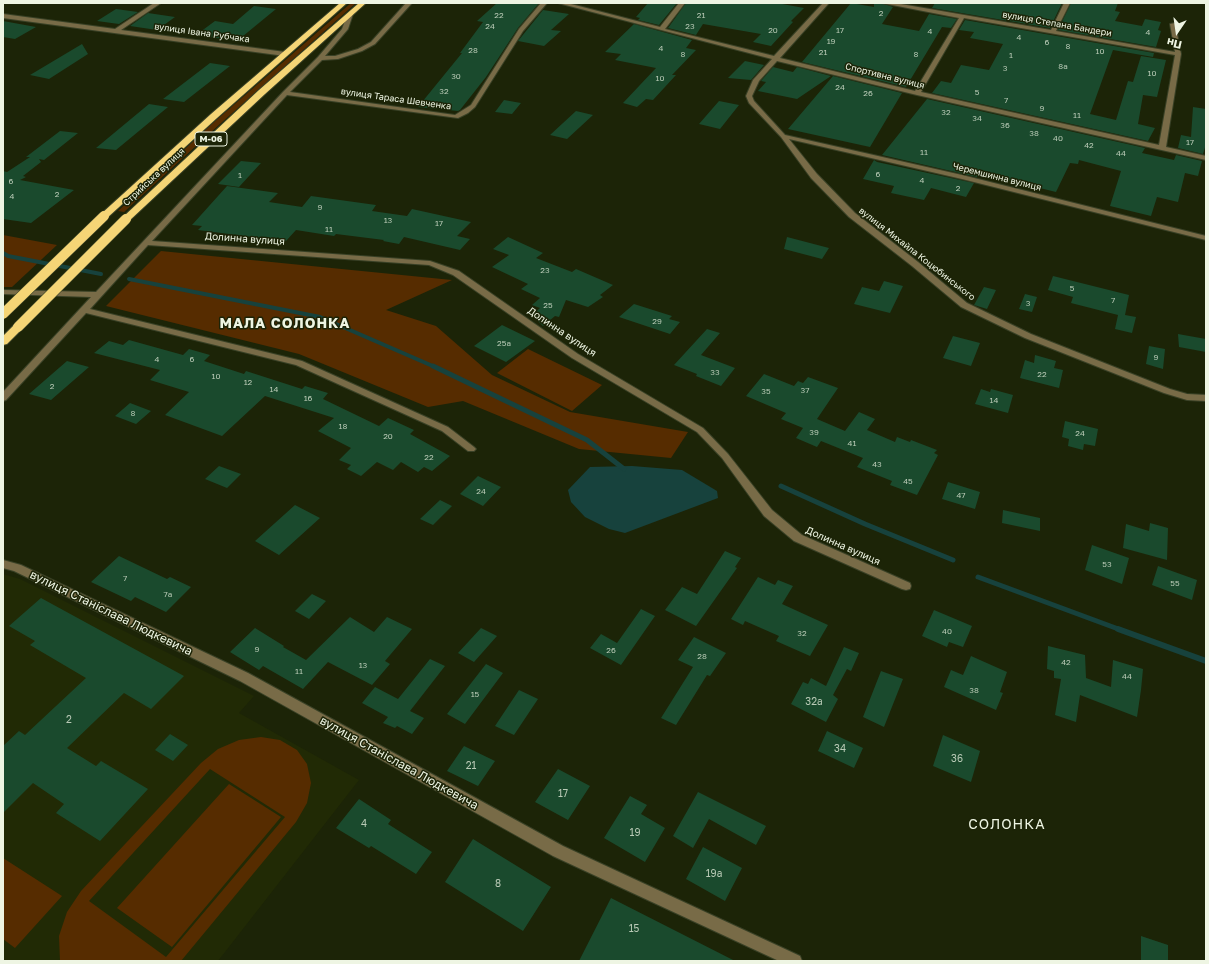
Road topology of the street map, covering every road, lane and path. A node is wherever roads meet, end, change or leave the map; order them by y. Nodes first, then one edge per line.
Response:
1 (158, 3) edge
2 (344, 3) edge
3 (363, 3) edge
4 (409, 3) edge
5 (544, 3) edge
6 (561, 3) edge
7 (682, 3) edge
8 (826, 3) edge
9 (885, 3) edge
10 (1067, 3) edge
11 (350, 14) junction
12 (3, 16) edge
13 (963, 16) junction
14 (1173, 24) dead end
15 (662, 29) junction
16 (117, 30) junction
17 (1053, 32) junction
18 (285, 54) junction
19 (1178, 54) junction
20 (320, 58) junction
21 (776, 58) junction
22 (285, 93) junction
23 (917, 93) junction
24 (783, 136) junction
25 (1162, 149) junction
26 (1206, 158) edge
27 (1206, 238) edge
28 (146, 243) junction
29 (3, 292) edge
30 (97, 295) junction
31 (84, 310) junction
32 (3, 314) edge
33 (3, 342) edge
34 (3, 398) edge
35 (1206, 398) edge
36 (471, 449) dead end
37 (3, 564) edge
38 (906, 586) dead end
39 (780, 958) edge
40 (795, 961) edge

1 - 16 street, вулиця Івана Рубчака
2 - 18 highway, Стрийська вулиця / М-06
3 - 11 highway, Стрийська вулиця / М-06
4 - 20 street
5 - 22 street, вулиця Тараса Шевченка
6 - 15 street, Спортивна вулиця
7 - 15 street
8 - 21 street
9 - 13 street, вулиця Степана Бандери
10 - 17 street
11 - 20 street
11 - 33 highway, Стрийська вулиця / М-06, bridge
12 - 16 street, вулиця Івана Рубчака
13 - 17 street, вулиця Степана Бандери
13 - 23 street
14 - 19 street
15 - 21 street, Спортивна вулиця
16 - 18 street, вулиця Івана Рубчака
17 - 19 street, вулиця Степана Бандери
18 - 32 highway, Стрийська вулиця / М-06, bridge
19 - 25 street
20 - 22 street
21 - 23 street, Спортивна вулиця
21 - 24 street, вулиця Михайла Коцюбинського
22 - 28 street
23 - 25 street, Спортивна вулиця
24 - 27 street, Черемшинна вулиця
24 - 35 street, вулиця Михайла Коцюбинського
25 - 26 street, Спортивна вулиця
28 - 30 street
28 - 38 street, Долинна вулиця
29 - 30 street
30 - 31 street
31 - 34 street
31 - 36 street
37 - 39 street, вулиця Станіслава Людкевича
39 - 40 street, вулиця Станіслава Людкевича

